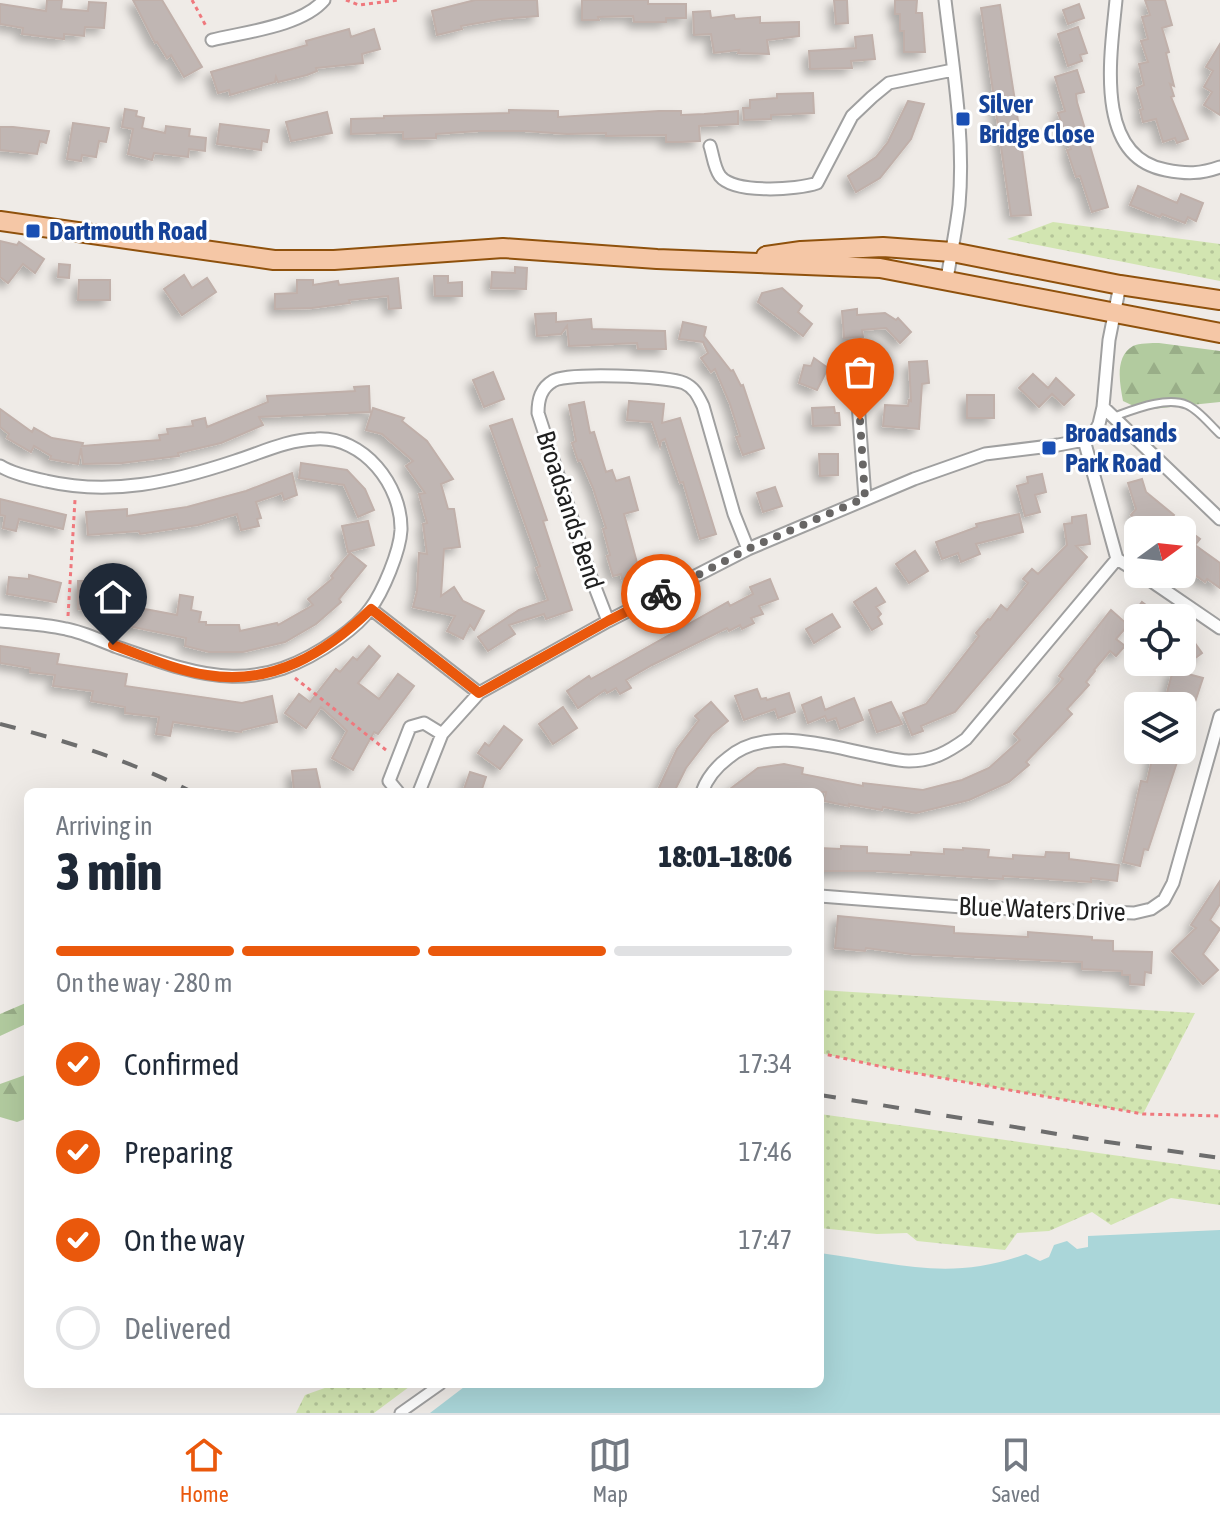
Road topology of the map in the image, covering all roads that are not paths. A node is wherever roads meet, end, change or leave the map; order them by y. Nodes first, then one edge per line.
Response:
1 (324, 0) edge
2 (945, 0) edge
3 (1116, 0) edge
4 (212, 40) road end
5 (953, 70) junction
6 (710, 146) dead end
7 (1220, 167) edge
8 (0, 221) edge
9 (952, 252) junction
10 (719, 262) junction
11 (947, 279) junction
12 (1111, 283) junction
13 (1220, 300) edge
14 (1115, 313) junction
15 (1220, 333) edge
16 (855, 362) dead end
17 (1103, 407) junction
18 (1113, 417) junction
19 (1220, 434) edge
20 (1084, 440) junction
21 (0, 466) edge
22 (865, 498) junction
23 (1220, 519) edge
24 (748, 549) junction
25 (1117, 559) junction
26 (1124, 563) edge
27 (1162, 588) edge
28 (371, 609) junction
29 (0, 621) edge
30 (608, 621) junction
31 (1220, 628) edge
32 (479, 693) junction
33 (1220, 716) edge
34 (442, 734) junction
35 (395, 788) edge
36 (421, 788) edge
37 (704, 788) edge
38 (824, 896) edge
39 (435, 1388) edge
40 (400, 1413) edge

1 - 4 street
2 - 5 street
3 - 7 street
5 - 6 street
5 - 9 street
8 - 10 main road
9 - 10 main road
9 - 11 street
9 - 12 main road
10 - 11 main road
11 - 14 main road
12 - 13 main road
12 - 14 street
14 - 15 main road
14 - 17 street
16 - 22 street
17 - 18 street
17 - 20 street
18 - 19 lane
18 - 23 street
20 - 22 street
20 - 25 street
21 - 28 street
22 - 24 street
24 - 30 street
24 - 30 street, Broadsands Bend
25 - 26 street
25 - 37 street
27 - 31 street
28 - 29 street
28 - 32 street
30 - 32 street
32 - 34 street
33 - 38 street, Blue Waters Drive
34 - 35 street
34 - 36 street
39 - 40 street

